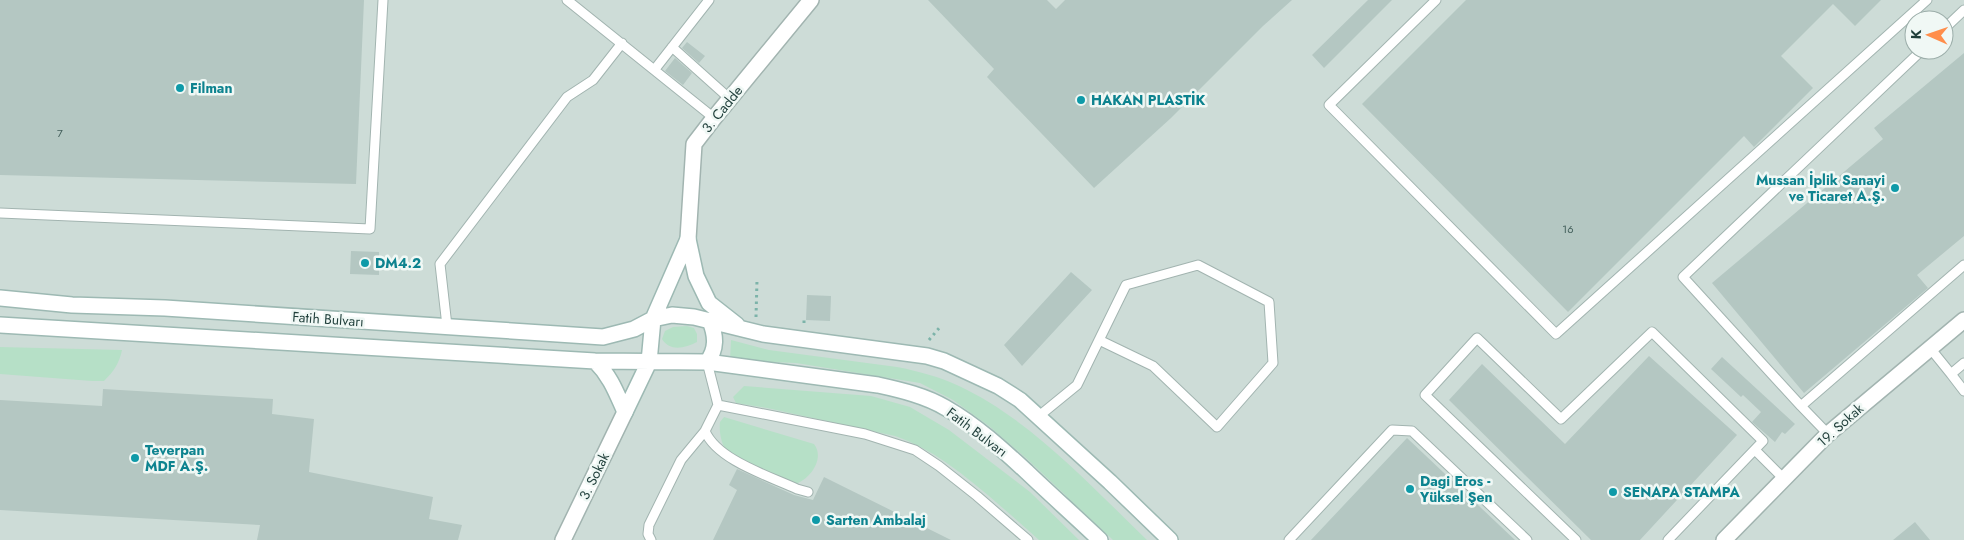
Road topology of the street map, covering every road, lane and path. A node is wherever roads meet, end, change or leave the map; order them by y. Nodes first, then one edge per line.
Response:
1 (383, 0) edge
2 (567, 0) edge
3 (709, 0) edge
4 (811, 0) edge
5 (1436, 0) edge
6 (1927, 0) edge
7 (1964, 10) edge
8 (1954, 20) edge
9 (622, 43) junction
10 (672, 47) junction
11 (1911, 60) edge
12 (654, 69) junction
13 (730, 99) junction
14 (714, 118) junction
15 (0, 213) edge
16 (688, 239) junction
17 (1964, 265) edge
18 (757, 280) dead end
19 (0, 298) edge
20 (653, 319) junction
21 (1964, 320) edge
22 (710, 321) junction
23 (0, 325) edge
24 (447, 326) junction
25 (749, 326) junction
26 (940, 327) dead end
27 (1099, 340) junction
28 (928, 342) dead end
29 (1930, 348) junction
30 (595, 361) junction
31 (649, 362) junction
32 (707, 362) junction
33 (1964, 364) edge
34 (1951, 374) junction
35 (1964, 391) edge
36 (718, 405) junction
37 (1801, 406) junction
38 (624, 412) junction
39 (1038, 416) junction
40 (705, 431) junction
41 (1828, 434) junction
42 (1755, 450) junction
43 (1784, 478) junction
44 (808, 492) dead end
45 (648, 538) edge
46 (563, 540) edge
47 (1028, 540) edge
48 (1100, 540) edge
49 (1170, 540) edge
50 (1289, 540) edge
51 (1527, 540) edge
52 (1576, 540) edge
53 (1668, 540) edge
54 (1724, 540) edge

1 - 15 lane
2 - 9 lane
3 - 10 lane
4 - 13 main road, 3. Cadde
5 - 6 lane
7 - 8 lane
9 - 12 lane
9 - 24 lane
10 - 12 lane
10 - 13 lane
11 - 37 lane
12 - 14 lane
13 - 14 main road, 3. Cadde
14 - 16 main road, 3. Cadde
16 - 20 main road
16 - 25 main road
17 - 37 lane
18 - 25 path
19 - 24 main road, Fatih Bulvarı
20 - 22 main road, Fatih Bulvarı
20 - 24 main road, Fatih Bulvarı
20 - 31 main road
21 - 29 main road, 19. Sokak
22 - 25 main road, Fatih Bulvarı
22 - 32 main road
23 - 30 main road, Fatih Bulvarı
25 - 39 main road, Fatih Bulvarı
26 - 28 path
27 - 27 lane
27 - 39 lane
29 - 34 lane
29 - 41 main road, 19. Sokak
30 - 31 main road, Fatih Bulvarı
30 - 38 main road
31 - 32 main road, Fatih Bulvarı
31 - 38 main road, 3. Sokak
32 - 36 lane
32 - 48 main road, Fatih Bulvarı
33 - 34 lane
34 - 35 lane
36 - 40 lane
36 - 47 lane
37 - 41 lane
38 - 46 main road, 3. Sokak
39 - 49 main road, Fatih Bulvarı
40 - 44 lane
40 - 45 lane
41 - 43 main road, 19. Sokak
42 - 43 lane
42 - 52 lane
42 - 53 lane
43 - 54 main road, 19. Sokak
50 - 51 lane

